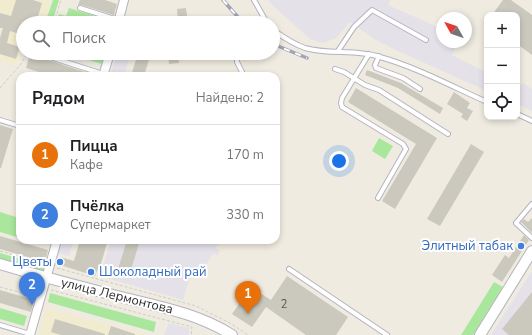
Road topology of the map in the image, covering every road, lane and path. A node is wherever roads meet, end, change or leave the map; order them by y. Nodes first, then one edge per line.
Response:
1 (61, 0) edge
2 (124, 0) edge
3 (254, 0) edge
4 (80, 8) dead end
5 (56, 16) edge
6 (102, 16) edge
7 (120, 16) edge
8 (262, 16) edge
9 (280, 35) edge
10 (426, 40) dead end
11 (338, 51) junction
12 (369, 54) junction
13 (379, 56) junction
14 (23, 60) edge
15 (59, 60) edge
16 (108, 60) edge
17 (237, 60) edge
18 (335, 69) dead end
19 (94, 72) edge
20 (104, 72) edge
21 (242, 72) edge
22 (354, 78) junction
23 (0, 88) edge
24 (420, 89) dead end
25 (484, 101) edge
26 (520, 115) edge
27 (0, 120) edge
28 (532, 121) edge
29 (16, 125) edge
30 (448, 134) dead end
31 (378, 198) dead end
32 (532, 204) edge
33 (532, 238) edge
34 (55, 244) edge
35 (0, 251) edge
36 (532, 251) edge
37 (0, 264) edge
38 (49, 265) junction
39 (289, 269) dead end
40 (45, 283) junction
41 (0, 287) edge
42 (41, 298) junction
43 (0, 325) edge
44 (31, 334) edge
45 (192, 335) edge
46 (232, 335) edge
47 (248, 335) edge
48 (387, 335) edge
49 (480, 335) edge

1 - 5 path
2 - 7 street
3 - 8 lane
4 - 6 lane
9 - 11 lane
10 - 11 lane
11 - 12 lane
12 - 13 lane
12 - 22 lane
13 - 24 lane
13 - 25 lane
14 - 23 path
15 - 19 lane
16 - 20 street
17 - 21 lane
18 - 22 lane
22 - 30 lane
22 - 31 lane
26 - 28 lane
27 - 29 lane
32 - 33 lane
34 - 38 street
35 - 38 path
36 - 49 street
37 - 40 street, улица Лермонтова
38 - 40 street
38 - 47 path
39 - 48 lane
40 - 42 street
40 - 45 path
40 - 46 street, улица Лермонтова
41 - 42 path
42 - 44 street
43 - 44 lane

